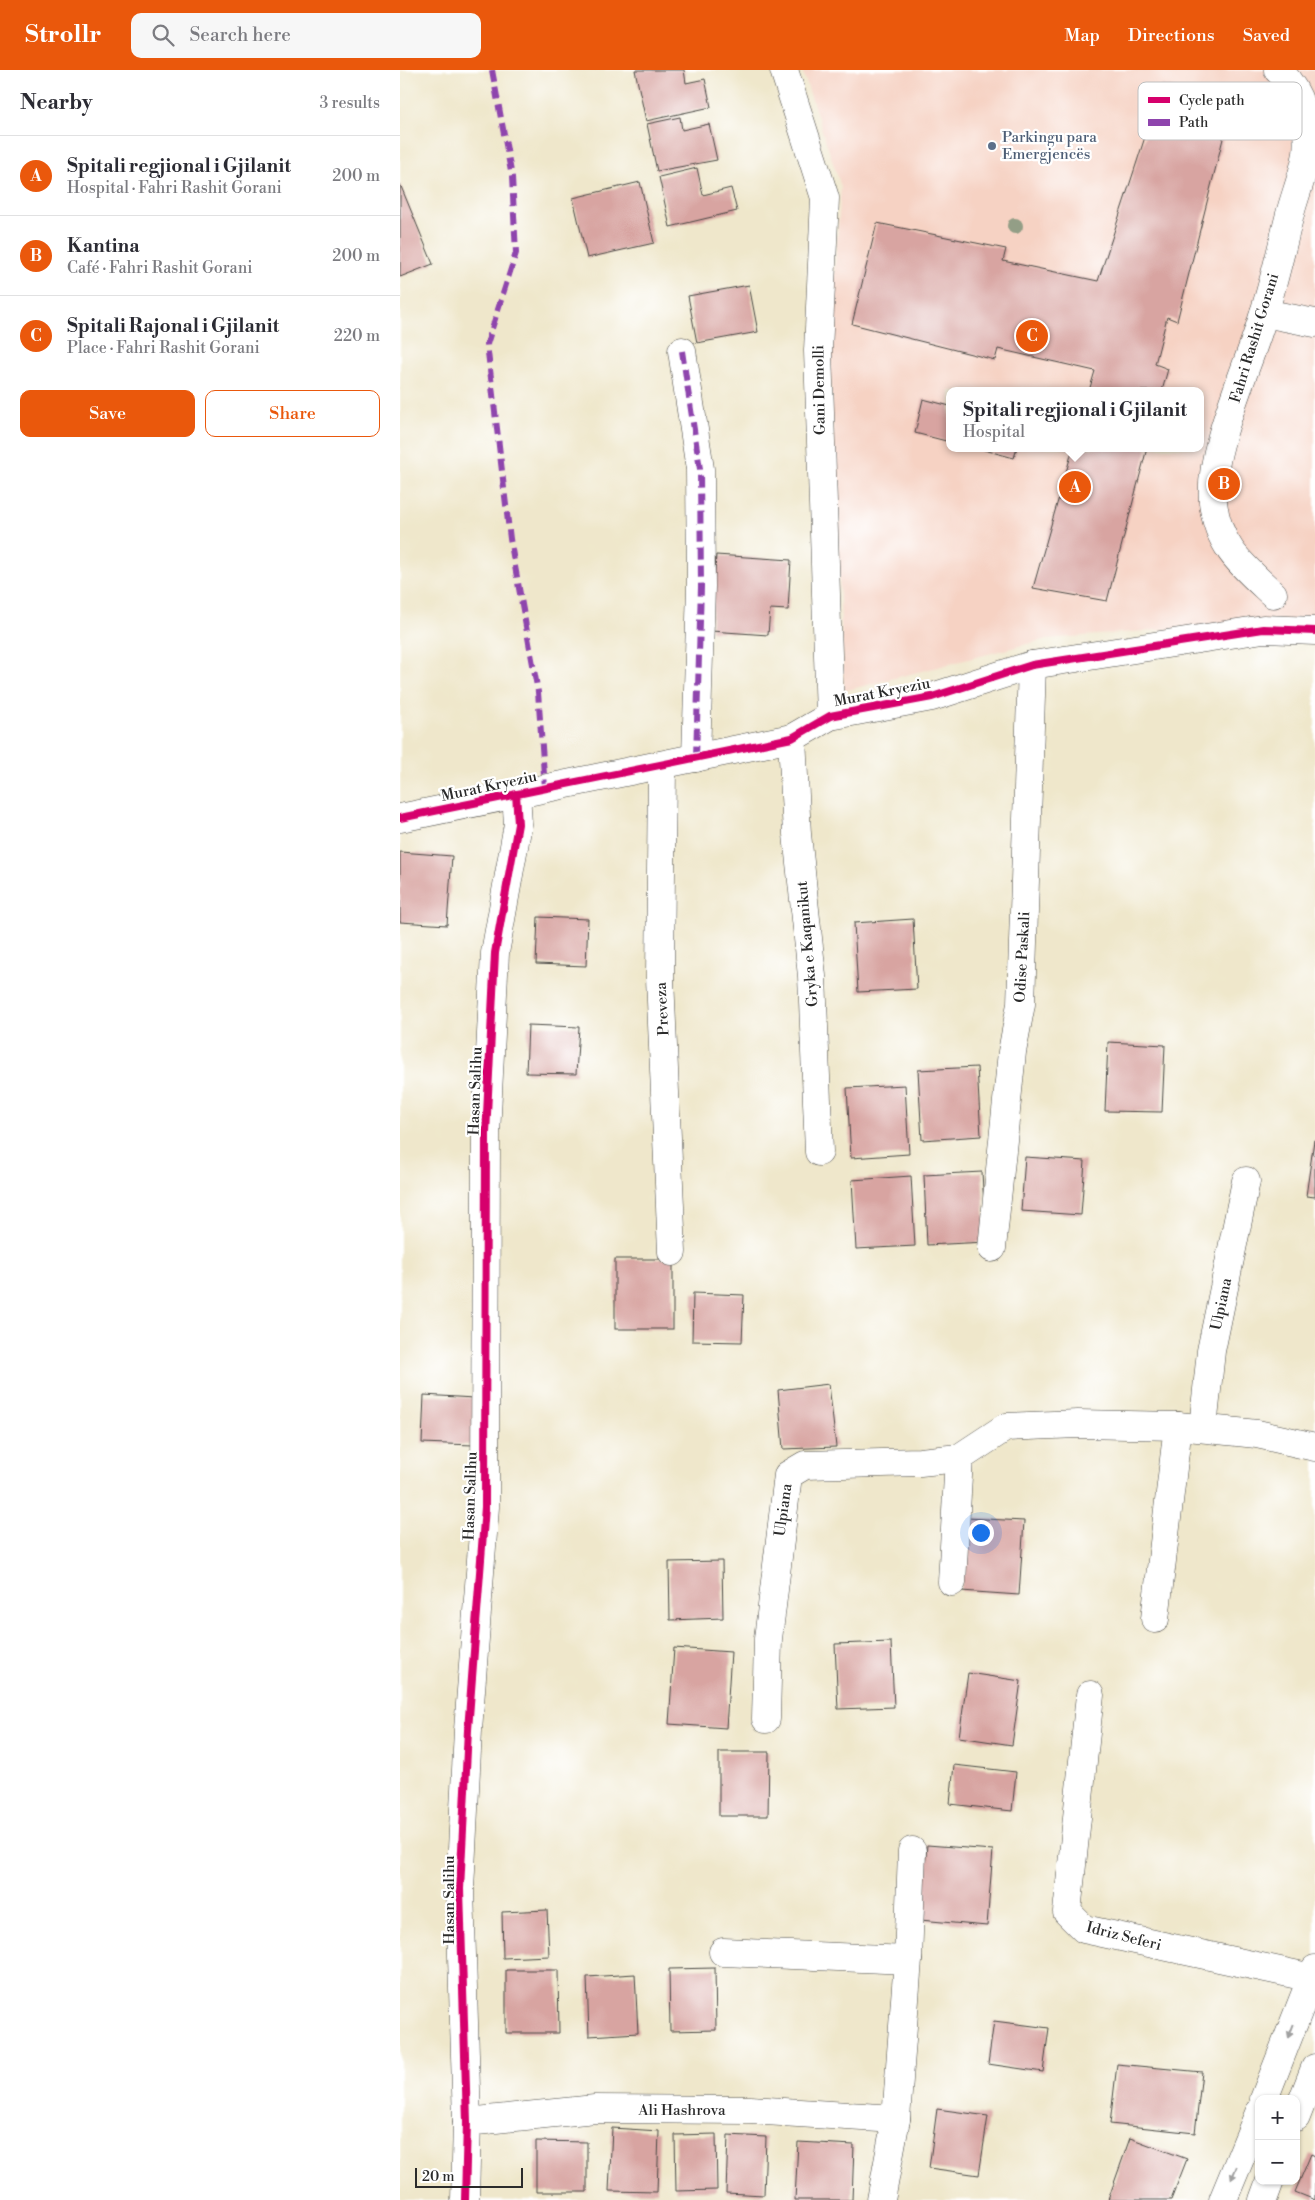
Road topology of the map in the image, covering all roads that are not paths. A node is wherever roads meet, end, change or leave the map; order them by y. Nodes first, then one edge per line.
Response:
1 (784, 70) edge
2 (1278, 70) edge
3 (1288, 82) edge
4 (1302, 112) edge
5 (1264, 313) junction
6 (1315, 323) edge
7 (682, 351) dead end
8 (1273, 594) dead end
9 (1315, 626) edge
10 (1263, 630) junction
11 (1315, 631) edge
12 (1032, 664) junction
13 (830, 716) junction
14 (792, 738) junction
15 (696, 758) junction
16 (662, 765) junction
17 (516, 794) junction
18 (400, 818) edge
19 (819, 1152) dead end
20 (1246, 1181) dead end
21 (992, 1248) dead end
22 (672, 1252) dead end
23 (1191, 1427) junction
24 (1315, 1447) edge
25 (959, 1458) junction
26 (952, 1582) dead end
27 (1155, 1619) dead end
28 (1090, 1695) dead end
29 (766, 1719) dead end
30 (912, 1852) dead end
31 (723, 1952) dead end
32 (908, 1960) junction
33 (1313, 1973) edge
34 (1315, 2068) edge
35 (1266, 2095) edge
36 (1304, 2108) edge
37 (896, 2119) junction
38 (467, 2122) junction
39 (1255, 2123) edge
40 (1269, 2185) edge
41 (465, 2200) edge
42 (881, 2200) edge
43 (1223, 2200) edge
44 (1263, 2200) edge

1 - 13 street, Gani Demolli
2 - 3 street, Fahri Rashit Gorani
4 - 5 street, Fahri Rashit Gorani
5 - 6 street
5 - 8 street, Fahri Rashit Gorani
7 - 15 street
9 - 10 street
10 - 11 street, Murat Kryeziu
10 - 12 street, Murat Kryeziu
12 - 13 street, Murat Kryeziu
12 - 21 street, Odise Paskali
13 - 14 street, Murat Kryeziu
14 - 15 street, Murat Kryeziu
14 - 19 street, Gryka e Kaqanikut
15 - 16 street, Murat Kryeziu
16 - 17 street, Murat Kryeziu
16 - 22 street, Preveza
17 - 18 street, Murat Kryeziu
17 - 38 street, Hasan Salihu
20 - 23 street, Ulpiana
23 - 24 street, Ulpiana
23 - 25 street, Ulpiana
23 - 27 street, Ulpiana
25 - 26 street
25 - 29 street, Ulpiana
28 - 33 street, Idriz Seferi
30 - 32 street
31 - 32 street
32 - 37 street
33 -> 35 street, Idriz Seferi
34 - 36 street
37 - 38 street, Ali Hashrova
37 - 42 street
38 - 41 street, Hasan Salihu
39 -> 43 street
40 - 44 street

